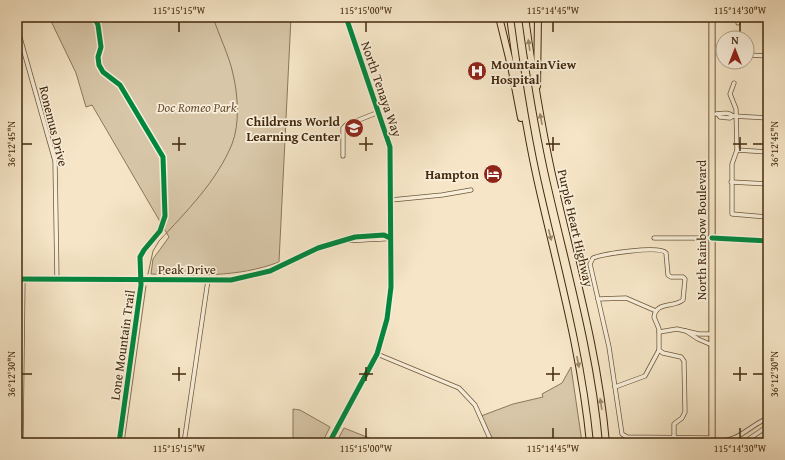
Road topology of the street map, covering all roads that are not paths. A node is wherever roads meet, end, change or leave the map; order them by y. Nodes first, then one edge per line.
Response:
1 (346, 17) edge
2 (499, 17) edge
3 (510, 17) edge
4 (525, 17) edge
5 (538, 17) edge
6 (712, 17) edge
7 (738, 17) edge
8 (738, 23) dead end
9 (17, 27) edge
10 (755, 55) edge
11 (768, 56) edge
12 (734, 83) dead end
13 (537, 97) junction
14 (379, 112) junction
15 (715, 114) junction
16 (735, 116) junction
17 (768, 118) edge
18 (737, 150) junction
19 (768, 152) edge
20 (344, 156) dead end
21 (731, 182) junction
22 (768, 184) edge
23 (471, 190) dead end
24 (541, 197) junction
25 (392, 200) junction
26 (768, 217) edge
27 (390, 238) junction
28 (654, 238) dead end
29 (712, 238) junction
30 (768, 241) edge
31 (20, 279) edge
32 (57, 280) junction
33 (208, 280) junction
34 (598, 299) junction
35 (656, 311) junction
36 (683, 330) junction
37 (659, 332) junction
38 (712, 334) junction
39 (712, 345) junction
40 (659, 350) junction
41 (377, 354) junction
42 (615, 387) junction
43 (768, 418) edge
44 (768, 426) edge
45 (674, 438) junction
46 (712, 441) edge
47 (21, 443) edge
48 (184, 443) edge
49 (329, 443) edge
50 (492, 443) edge
51 (590, 443) edge
52 (606, 443) edge
53 (743, 443) edge

1 - 14 main road, North Tenaya Way
2 - 24 highway
3 - 24 highway, Purple Heart Highway
13 -> 4 highway, Purple Heart Highway
5 - 13 highway
6 - 15 main road, North Rainbow Boulevard
7 - 8 street
9 - 32 street, Ronemus Drive
10 - 11 street
12 - 16 street
52 -> 13 highway, Purple Heart Highway
14 - 20 street
14 - 25 main road, North Tenaya Way
15 - 16 street
15 - 29 main road, North Rainbow Boulevard
16 - 17 street
16 - 18 street
18 - 19 street
18 - 21 street
21 - 22 street
21 - 26 street
23 - 25 street
24 -> 51 highway, Purple Heart Highway
25 - 27 main road, North Tenaya Way
27 - 33 main road, Peak Drive
27 - 41 main road, North Tenaya Way
28 - 29 street
29 - 30 main road
29 - 38 main road, North Rainbow Boulevard
31 - 32 main road, Peak Drive
31 - 47 street
32 - 33 main road, Peak Drive
33 - 48 street
34 - 35 street
34 - 35 street
34 - 42 street
35 - 37 street
36 - 37 street
36 - 38 street
36 - 39 street
37 - 40 street
38 - 39 main road, North Rainbow Boulevard
39 - 46 main road, North Rainbow Boulevard
40 - 42 street
40 - 45 street
41 - 49 main road, North Tenaya Way
41 - 50 street
42 - 45 street
43 - 46 street
44 - 53 street
45 - 46 street

